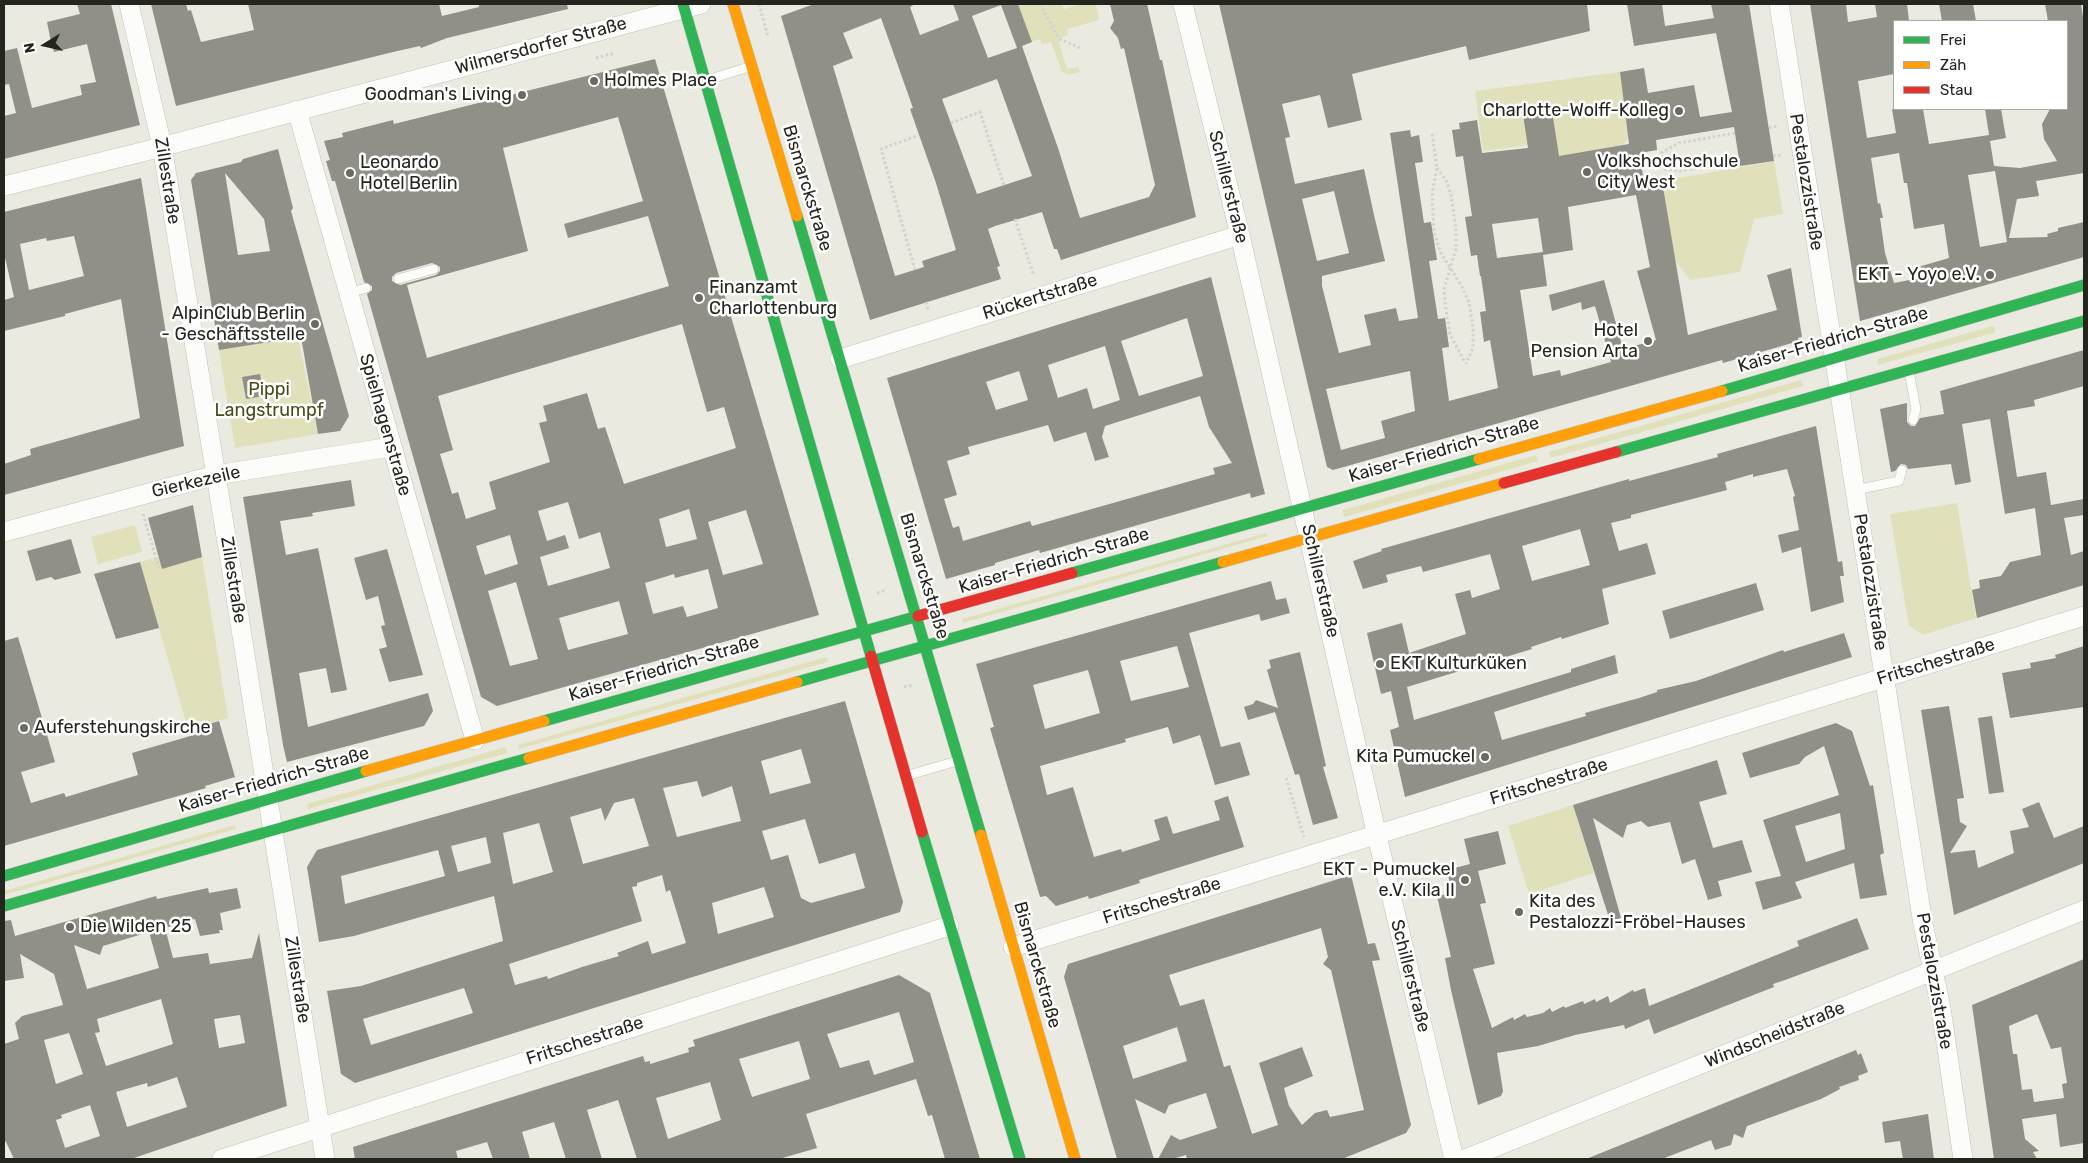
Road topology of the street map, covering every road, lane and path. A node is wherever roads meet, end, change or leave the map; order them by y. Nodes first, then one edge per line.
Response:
1 (129, 4) edge
2 (733, 4) edge
3 (759, 4) edge
4 (1040, 4) edge
5 (1183, 4) edge
6 (1779, 4) edge
7 (689, 5) edge
8 (766, 27) dead end
9 (1081, 48) dead end
10 (615, 53) dead end
11 (596, 58) dead end
12 (752, 66) junction
13 (705, 80) junction
14 (297, 110) junction
15 (951, 123) dead end
16 (1777, 126) dead end
17 (1769, 128) dead end
18 (1735, 133) dead end
19 (1432, 134) dead end
20 (919, 135) dead end
21 (162, 146) junction
22 (1643, 155) dead end
23 (1781, 155) dead end
24 (1773, 156) dead end
25 (1739, 160) dead end
26 (1662, 161) junction
27 (1437, 168) junction
28 (4, 186) edge
29 (1004, 186) dead end
30 (1015, 220) dead end
31 (1240, 235) junction
32 (1450, 267) junction
33 (434, 269) dead end
34 (915, 270) dead end
35 (1034, 276) dead end
36 (398, 279) dead end
37 (2084, 285) edge
38 (926, 302) dead end
39 (928, 310) dead end
40 (2084, 322) edge
41 (840, 359) junction
42 (1834, 359) junction
43 (1909, 371) junction
44 (1839, 390) junction
45 (1913, 420) dead end
46 (391, 447) junction
47 (1902, 470) dead end
48 (216, 475) junction
49 (1855, 490) junction
50 (1303, 509) junction
51 (143, 514) dead end
52 (4, 532) edge
53 (1310, 537) junction
54 (159, 568) dead end
55 (886, 590) dead end
56 (877, 593) dead end
57 (918, 616) junction
58 (2084, 616) edge
59 (864, 631) junction
60 (926, 645) junction
61 (872, 661) junction
62 (1886, 677) junction
63 (914, 685) dead end
64 (904, 688) dead end
65 (475, 740) junction
66 (959, 761) junction
67 (906, 776) junction
68 (1286, 778) dead end
69 (267, 801) junction
70 (272, 828) junction
71 (1377, 836) junction
72 (1304, 837) dead end
73 (4, 876) edge
74 (4, 906) edge
75 (2084, 910) edge
76 (949, 926) junction
77 (1013, 947) junction
78 (1934, 972) junction
79 (319, 1127) junction
80 (222, 1159) edge
81 (325, 1159) edge
82 (1020, 1159) edge
83 (1075, 1159) edge
84 (1454, 1159) edge
85 (1465, 1159) edge
86 (1963, 1159) edge

1 - 21 street, Zillestraße
2 - 12 main road, Bismarckstraße
3 - 8 path
4 - 9 path
5 - 31 street, Schillerstraße
6 - 42 street, Pestalozzistraße
7 - 13 main road
7 - 14 street, Wilmersdorfer Straße
10 - 11 path
12 - 13 lane
12 - 41 main road, Bismarckstraße
13 - 59 main road
14 - 21 street, Wilmersdorfer Straße
14 - 46 street, Spielhagenstraße
15 - 29 path
16 - 17 path
18 - 26 path
19 - 27 path
20 - 34 path
21 - 28 street, Wilmersdorfer Straße
21 - 48 street, Zillestraße
22 - 26 path
23 - 24 path
25 - 26 path
27 - 32 path
27 - 32 path
30 - 35 path
31 - 41 street, Rückertstraße
31 - 50 street, Schillerstraße
32 - 32 path
33 - 36 lane
37 - 42 main road, Kaiser-Friedrich-Straße
38 - 39 path
40 - 43 main road
41 - 57 main road, Bismarckstraße
42 - 44 street, Pestalozzistraße
42 - 50 main road, Kaiser-Friedrich-Straße
43 - 44 main road
43 - 45 lane
44 - 49 street, Pestalozzistraße
44 - 53 main road
46 - 48 street, Gierkezeile
46 - 65 street, Spielhagenstraße
47 - 49 lane
48 - 52 street, Gierkezeile
48 - 69 street, Zillestraße
49 - 62 street, Pestalozzistraße
50 - 53 street, Schillerstraße
50 - 57 main road, Kaiser-Friedrich-Straße
51 - 54 path
53 - 60 main road
53 - 71 street, Schillerstraße
55 - 56 path
57 - 59 main road, Kaiser-Friedrich-Straße
57 - 60 main road, Bismarckstraße
58 - 62 street, Fritschestraße
59 - 61 main road
59 - 65 main road, Kaiser-Friedrich-Straße
60 - 61 main road
60 - 66 main road, Bismarckstraße
61 - 67 main road
61 - 70 main road
62 - 71 street, Fritschestraße
62 - 78 street, Pestalozzistraße
63 - 64 path
65 - 69 main road, Kaiser-Friedrich-Straße
66 - 67 lane
66 - 77 main road, Bismarckstraße
67 - 76 main road
68 - 72 path
69 - 70 street, Zillestraße
69 - 73 main road, Kaiser-Friedrich-Straße
70 - 74 main road
70 - 79 street, Zillestraße
71 - 77 street, Fritschestraße
71 - 84 street, Schillerstraße
75 - 78 street, Windscheidstraße
76 - 79 street, Fritschestraße
76 - 82 main road
77 - 83 main road, Bismarckstraße
78 - 85 street, Windscheidstraße
78 - 86 street, Pestalozzistraße
79 - 80 street, Fritschestraße
79 - 81 street, Zillestraße

